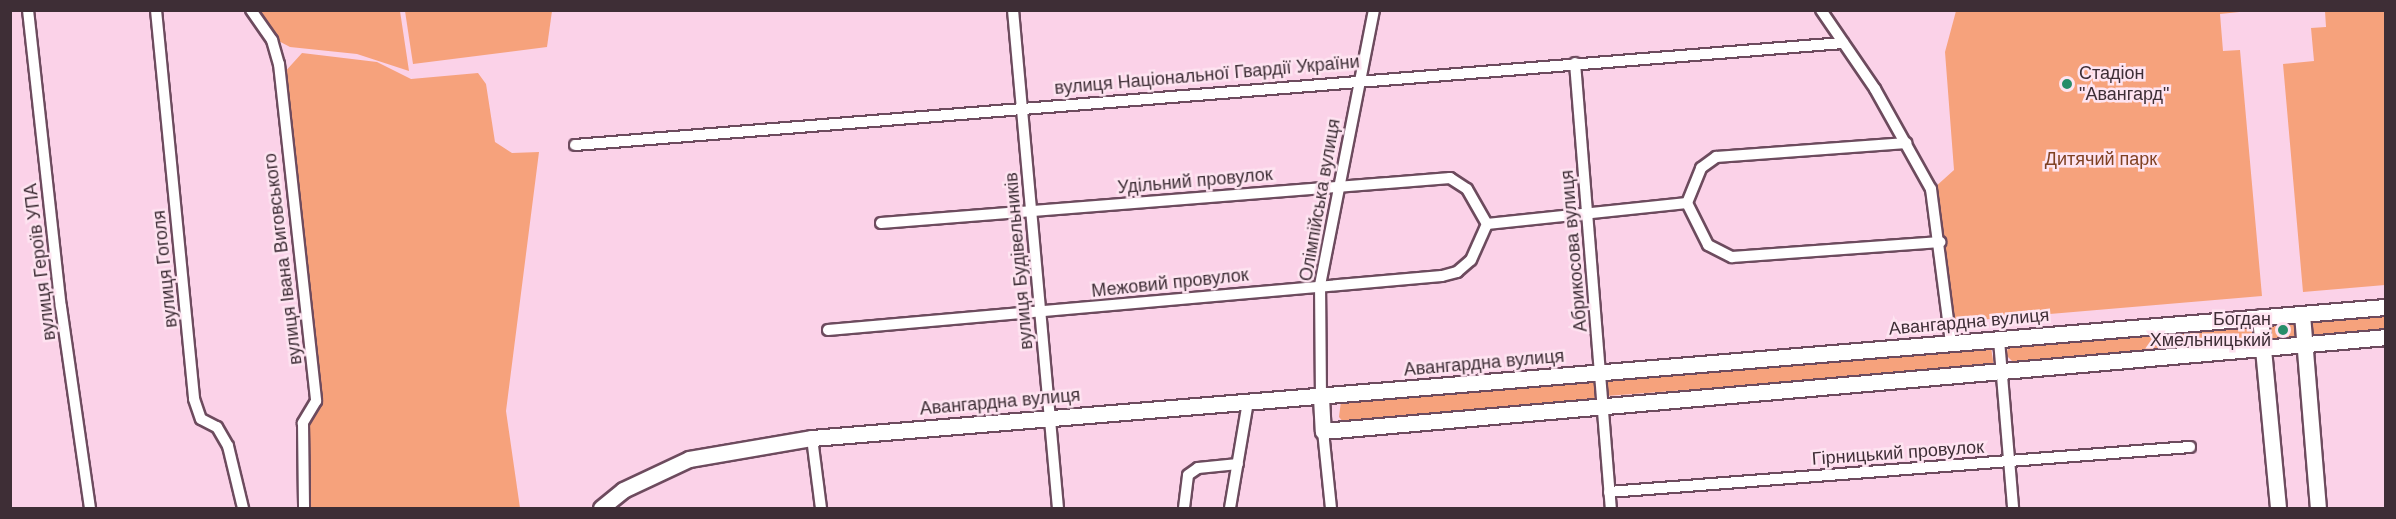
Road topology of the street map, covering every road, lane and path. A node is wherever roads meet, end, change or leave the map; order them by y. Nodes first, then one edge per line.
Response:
1 (28, 10) edge
2 (156, 10) edge
3 (251, 10) edge
4 (1013, 10) edge
5 (1374, 10) edge
6 (1821, 10) edge
7 (1843, 43) junction
8 (1575, 63) junction
9 (1359, 78) junction
10 (1023, 107) junction
11 (1906, 143) junction
12 (574, 145) dead end
13 (1338, 185) junction
14 (1687, 203) junction
15 (1031, 211) junction
16 (1588, 214) junction
17 (881, 224) dead end
18 (1487, 224) junction
19 (1940, 242) junction
20 (1320, 285) junction
21 (2385, 307) edge
22 (1041, 312) junction
23 (2302, 314) junction
24 (2260, 317) junction
25 (828, 330) dead end
26 (2385, 337) edge
27 (1999, 340) junction
28 (1951, 343) junction
29 (2304, 344) junction
30 (2263, 347) junction
31 (2001, 369) junction
32 (1600, 372) junction
33 (1321, 397) junction
34 (1248, 402) junction
35 (1603, 407) junction
36 (1050, 418) junction
37 (1323, 431) junction
38 (812, 438) junction
39 (2190, 447) dead end
40 (2009, 460) junction
41 (1238, 464) junction
42 (1609, 492) junction
43 (90, 508) edge
44 (243, 508) edge
45 (303, 508) edge
46 (601, 508) edge
47 (821, 508) edge
48 (1058, 508) edge
49 (1184, 508) edge
50 (1230, 508) edge
51 (1331, 508) edge
52 (1611, 508) edge
53 (2013, 508) edge
54 (2278, 508) edge
55 (2318, 508) edge

1 - 43 street, вулиця Героїв УПА
2 - 44 street, вулиця Гоголя
3 - 45 street, вулиця Івана Виговського
4 - 10 street, вулиця Будівельників
5 - 9 street, Олімпійська вулиця
6 - 7 street
7 - 8 street, вулиця Національної Гвардії України
7 - 11 street
8 - 9 street, вулиця Національної Гвардії України
8 - 16 street, Абрикосова вулиця
9 - 10 street, вулиця Національної Гвардії України
9 - 13 street, Олімпійська вулиця
10 - 12 street, вулиця Національної Гвардії України
10 - 15 street, вулиця Будівельників
11 - 14 street
11 - 19 street
13 - 15 street, Удільний провулок
13 - 18 street, Удільний провулок
13 - 20 street, Олімпійська вулиця
14 - 16 street
14 - 19 street
15 - 17 street, Удільний провулок
15 - 22 street, вулиця Будівельників
16 - 18 street
16 - 32 street, Абрикосова вулиця
18 - 20 street, Межовий провулок
19 - 28 street
20 - 22 street, Межовий провулок
20 - 33 street, Олімпійська вулиця
21 - 23 street, Авангардна вулиця
22 - 25 street, Межовий провулок
22 - 36 street, вулиця Будівельників
23 - 24 street, Авангардна вулиця
23 - 29 street
24 - 27 street, Авангардна вулиця
24 - 30 street
26 - 29 street
27 - 28 street, Авангардна вулиця
27 - 31 street
28 - 32 street, Авангардна вулиця
29 - 30 street
29 - 55 street
30 - 31 street
30 - 54 street
31 - 35 street
31 - 40 street
32 - 33 street, Авангардна вулиця
32 - 35 street, Абрикосова вулиця
33 - 34 street, Авангардна вулиця
33 - 37 street
34 - 36 street, Авангардна вулиця
34 - 41 street
35 - 37 street
35 - 42 street, Абрикосова вулиця
36 - 38 street, Авангардна вулиця
36 - 48 street, вулиця Будівельників
37 - 51 street
38 - 46 street, Авангардна вулиця
38 - 47 street
39 - 40 street, Гірницький провулок
40 - 42 street, Гірницький провулок
40 - 53 street
41 - 49 street
41 - 50 street
42 - 52 street, Абрикосова вулиця

